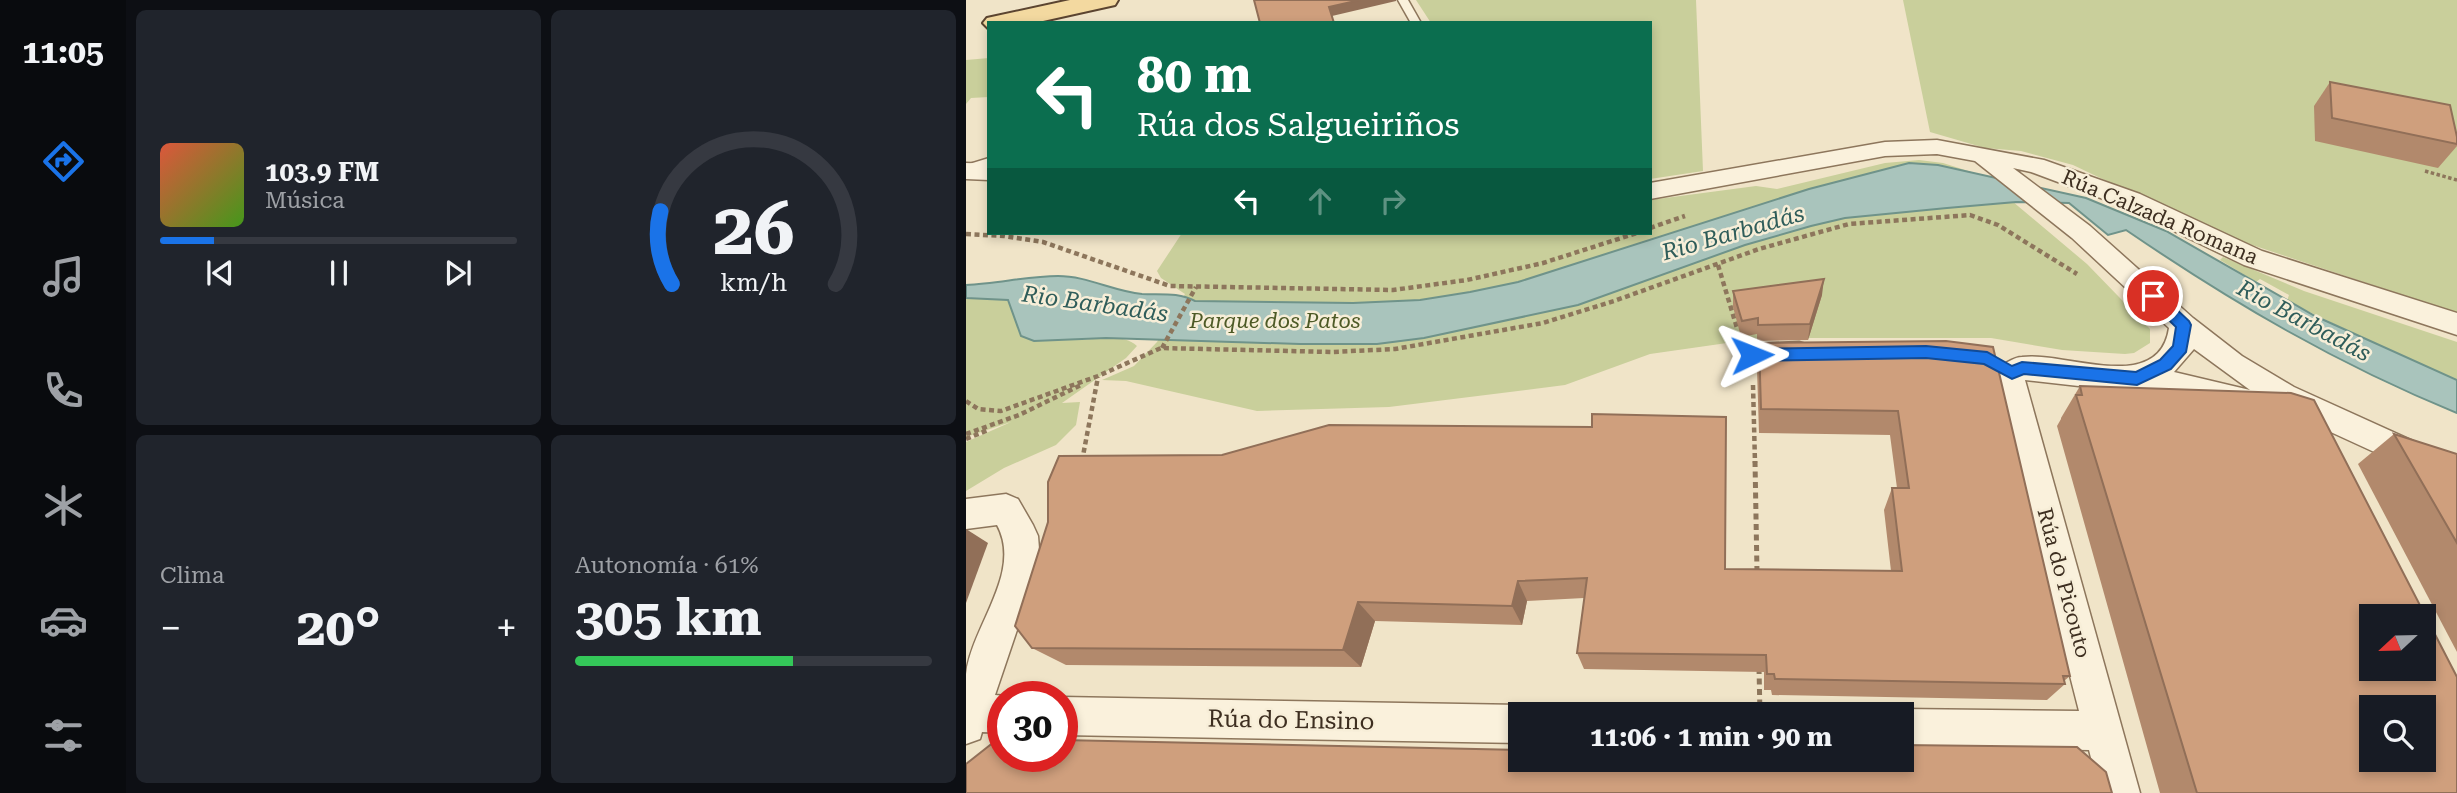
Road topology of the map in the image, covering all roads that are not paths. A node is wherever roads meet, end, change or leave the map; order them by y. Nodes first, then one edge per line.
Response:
1 (1057, 0) edge
2 (1106, 0) edge
3 (1403, 0) edge
4 (991, 21) edge
5 (1006, 21) edge
6 (1415, 21) edge
7 (1983, 157) junction
8 (987, 163) edge
9 (966, 170) edge
10 (987, 172) edge
11 (1652, 191) edge
12 (2457, 324) edge
13 (2183, 325) junction
14 (1830, 353) edge
15 (1752, 355) road end
16 (2137, 379) junction
17 (2294, 418) junction
18 (2457, 476) edge
19 (966, 514) edge
20 (1078, 716) edge
21 (980, 717) edge
22 (1508, 724) edge
23 (1914, 728) edge
24 (2104, 731) junction
25 (2120, 793) edge

1 - 4 main road
2 - 5 main road
3 - 6 lane
7 - 11 street, Rúa Calzada Romana
7 - 12 street, Rúa Calzada Romana
7 - 13 street
8 - 9 lane
9 - 10 street
13 - 16 street
13 - 17 street
14 - 15 street
16 - 17 street, Rúa do Picouto
16 - 24 street, Rúa do Picouto
17 - 18 street
19 - 21 street
20 - 22 street, Rúa do Ensino
23 - 24 street
24 - 25 street, Rúa do Picouto

